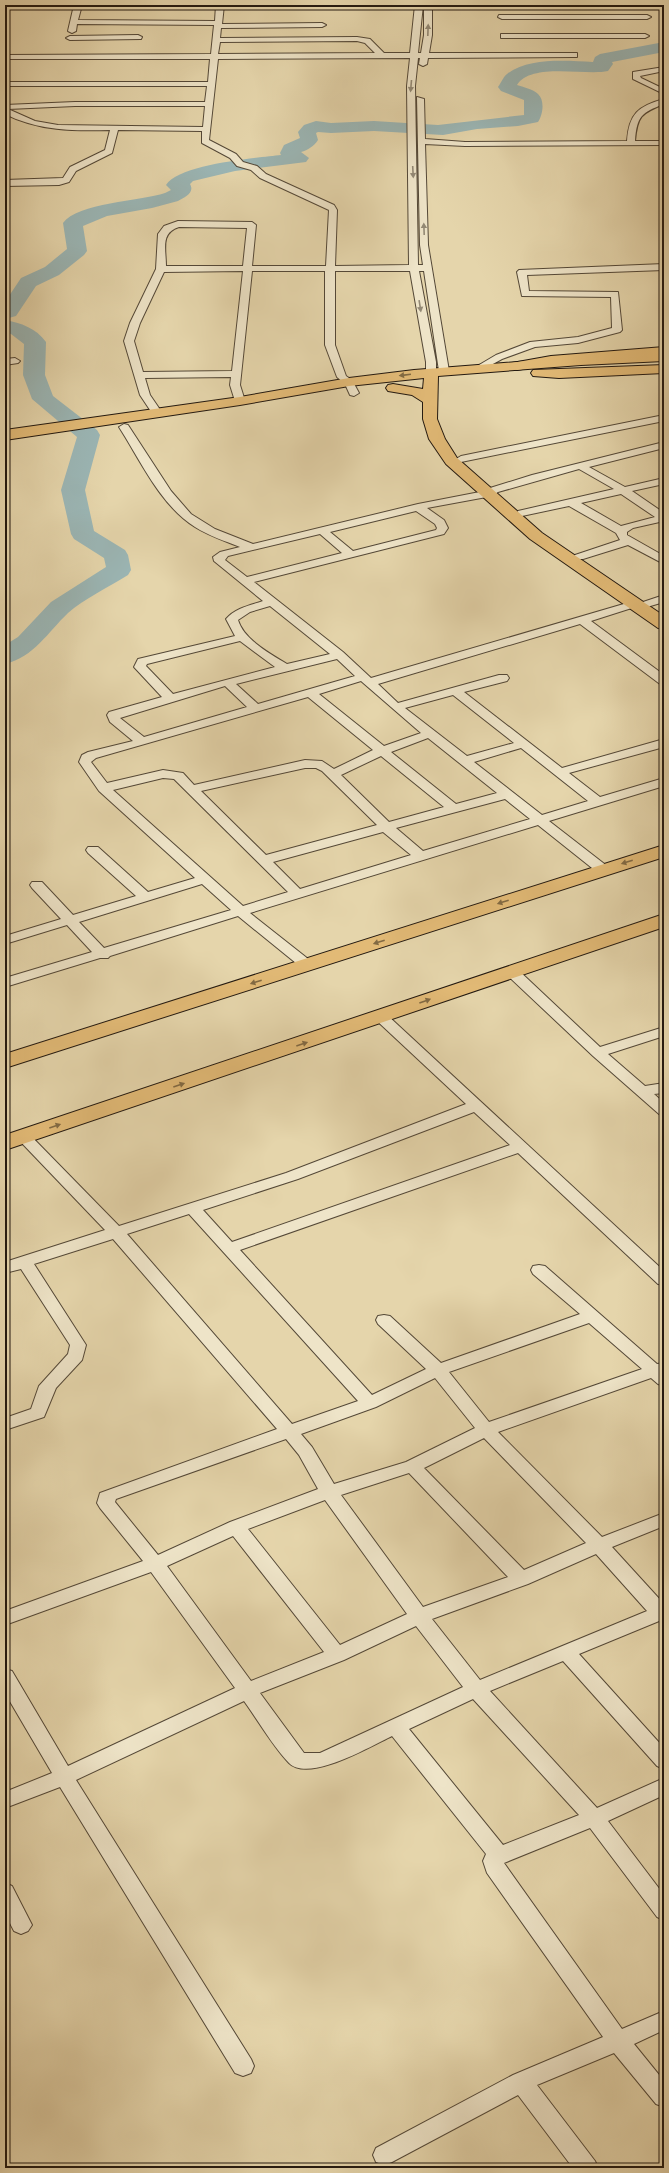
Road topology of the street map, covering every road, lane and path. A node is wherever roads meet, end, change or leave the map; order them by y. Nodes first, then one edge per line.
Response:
1 (78, 5) edge
2 (220, 5) edge
3 (419, 5) edge
4 (427, 5) edge
5 (647, 17) dead end
6 (74, 22) junction
7 (138, 23) junction
8 (218, 24) junction
9 (322, 25) dead end
10 (553, 26) junction
11 (503, 33) junction
12 (645, 36) dead end
13 (217, 40) junction
14 (137, 47) junction
15 (68, 48) junction
16 (574, 55) dead end
17 (216, 56) junction
18 (382, 56) junction
19 (415, 56) junction
20 (425, 56) junction
21 (5, 57) edge
22 (664, 69) edge
23 (422, 71) dead end
24 (5, 84) edge
25 (212, 84) junction
26 (664, 92) edge
27 (420, 94) dead end
28 (664, 101) edge
29 (210, 104) junction
30 (5, 107) edge
31 (5, 111) edge
32 (23, 121) junction
33 (11, 123) dead end
34 (115, 128) junction
35 (207, 128) junction
36 (421, 133) junction
37 (631, 142) junction
38 (664, 143) edge
39 (5, 184) edge
40 (664, 267) edge
41 (248, 268) junction
42 (330, 268) junction
43 (414, 268) junction
44 (427, 268) junction
45 (161, 269) junction
46 (664, 352) edge
47 (664, 357) edge
48 (664, 364) edge
49 (560, 366) junction
50 (479, 368) junction
51 (522, 369) junction
52 (664, 370) edge
53 (236, 374) junction
54 (138, 375) junction
55 (437, 377) junction
56 (351, 387) junction
57 (393, 388) junction
58 (429, 399) junction
59 (240, 401) junction
60 (158, 414) junction
61 (664, 418) edge
62 (99, 426) junction
63 (124, 427) junction
64 (70, 430) junction
65 (5, 435) edge
66 (5, 444) edge
67 (664, 445) edge
68 (461, 459) junction
69 (582, 467) junction
70 (664, 481) edge
71 (623, 490) junction
72 (491, 492) junction
73 (571, 502) junction
74 (418, 507) junction
75 (522, 513) junction
76 (664, 518) edge
77 (322, 530) junction
78 (621, 531) junction
79 (629, 541) junction
80 (251, 547) junction
81 (351, 555) junction
82 (580, 557) junction
83 (664, 561) edge
84 (245, 581) junction
85 (664, 598) edge
86 (271, 602) junction
87 (641, 604) junction
88 (664, 615) edge
89 (581, 619) junction
90 (664, 624) edge
91 (243, 637) junction
92 (339, 655) junction
93 (287, 669) junction
94 (503, 678) dead end
95 (366, 680) junction
96 (664, 681) edge
97 (227, 682) junction
98 (455, 691) junction
99 (309, 692) junction
100 (170, 698) junction
101 (396, 707) junction
102 (256, 709) junction
103 (429, 734) junction
104 (142, 742) junction
105 (664, 743) edge
106 (523, 744) junction
107 (382, 750) junction
108 (465, 761) junction
109 (560, 772) junction
110 (333, 774) junction
111 (664, 782) edge
112 (104, 788) junction
113 (193, 789) junction
114 (508, 794) junction
115 (598, 802) junction
116 (454, 809) junction
117 (541, 819) junction
118 (386, 828) junction
119 (93, 850) dead end
120 (664, 851) edge
121 (421, 856) junction
122 (264, 860) junction
123 (602, 869) junction
124 (205, 879) junction
125 (37, 885) dead end
126 (298, 894) junction
127 (145, 896) junction
128 (241, 912) junction
129 (70, 920) junction
130 (664, 920) edge
131 (5, 940) edge
132 (103, 955) junction
133 (307, 966) junction
134 (511, 971) junction
135 (5, 983) edge
136 (381, 1017) junction
137 (664, 1031) edge
138 (598, 1052) junction
139 (5, 1061) edge
140 (664, 1088) edge
141 (642, 1091) junction
142 (478, 1105) junction
143 (664, 1111) edge
144 (15, 1140) edge
145 (522, 1146) junction
146 (193, 1209) junction
147 (115, 1231) junction
148 (230, 1248) junction
149 (24, 1261) junction
150 (5, 1268) edge
151 (539, 1270) dead end
152 (664, 1280) edge
153 (592, 1316) junction
154 (384, 1320) dead end
155 (438, 1370) junction
156 (661, 1373) edge
157 (370, 1403) junction
158 (5, 1424) edge
159 (486, 1430) junction
160 (289, 1432) junction
161 (412, 1466) junction
162 (329, 1492) junction
163 (664, 1519) edge
164 (236, 1527) junction
165 (599, 1545) junction
166 (155, 1564) junction
167 (521, 1579) junction
168 (662, 1612) edge
169 (419, 1616) junction
170 (5, 1618) edge
171 (566, 1652) junction
172 (337, 1655) junction
173 (5, 1676) edge
174 (476, 1689) junction
175 (246, 1691) junction
176 (395, 1726) junction
177 (664, 1761) edge
178 (64, 1777) junction
179 (664, 1786) edge
180 (5, 1800) edge
181 (594, 1818) junction
182 (499, 1855) junction
183 (5, 1892) edge
184 (664, 1911) edge
185 (21, 1925) dead end
186 (664, 2020) edge
187 (618, 2041) junction
188 (243, 2066) dead end
189 (522, 2082) junction
190 (664, 2097) edge
191 (384, 2155) dead end
192 (587, 2168) edge

1 - 6 street
2 - 8 street
3 - 19 street
20 -> 4 street
5 - 10 street
6 - 7 street
6 - 15 street
7 - 8 street
7 - 14 street
8 - 9 street
8 - 13 street
10 - 11 street
10 - 11 street
10 - 12 street
11 - 16 street
11 - 20 street
13 - 17 street
13 - 18 street
14 - 15 street
14 - 15 street
14 - 17 street
15 - 21 street
17 - 18 street
17 - 25 street
18 - 19 street
19 - 20 street
19 -> 43 street
20 - 23 street
22 - 26 street
24 - 25 street
25 - 29 street
27 - 36 street
28 - 37 street
29 - 30 street
29 - 35 street
31 - 32 street
32 - 33 street
32 - 34 street
34 - 35 street
34 - 39 street
35 - 42 street
36 - 37 street
44 -> 36 street
37 - 38 street
40 - 50 street
41 - 42 street
41 - 45 street
41 - 45 street
41 - 53 street
42 - 43 street
42 - 56 street
43 - 44 street
43 -> 55 street
44 - 55 street
45 - 54 street
46 - 51 main road
47 - 49 main road
48 - 49 main road
49 - 51 main road
50 - 51 main road
50 - 55 main road
51 - 52 main road
51 - 55 main road
53 - 54 street
53 - 59 street
54 - 60 street
55 -> 56 main road
55 - 57 main road
55 - 58 main road
55 - 68 main road
56 - 57 main road
56 - 59 main road
56 - 63 main road
57 - 58 main road
58 - 72 main road
59 - 60 main road
60 - 62 main road
61 - 68 street
62 - 63 main road
62 - 64 main road
63 - 80 street
64 - 65 main road
64 - 66 main road
67 - 69 street
68 - 72 main road
69 - 71 street
69 - 72 street
70 - 71 street
71 - 73 street
71 - 76 street
72 - 74 street
72 - 75 main road
72 - 87 main road
73 - 75 street
73 - 78 street
74 - 77 street
74 - 81 street
75 - 82 main road
76 - 78 street
77 - 80 street
77 - 81 street
78 - 79 street
79 - 82 street
79 - 83 street
80 - 84 street
81 - 84 street
82 - 87 main road
84 - 86 street
85 - 87 street
86 - 91 street
86 - 92 street
87 - 88 main road
87 - 89 street
87 - 90 main road
89 - 95 street
89 - 96 street
91 - 93 street
91 - 100 street
92 - 93 street
92 - 95 street
93 - 97 street
94 - 98 street
95 - 99 street
95 - 101 street
97 - 100 street
97 - 102 street
98 - 101 street
98 - 106 street
99 - 102 street
99 - 107 street
100 - 104 street
101 - 103 street
102 - 104 street
103 - 107 street
103 - 108 street
104 - 112 street
105 - 109 street
106 - 108 street
106 - 109 street
107 - 110 street
107 - 116 street
108 - 114 street
109 - 115 street
110 - 113 street
110 - 118 street
111 - 115 street
112 - 113 street
112 - 124 street
113 - 122 street
114 - 116 street
114 - 117 street
115 - 117 street
116 - 118 street
117 - 121 street
117 - 123 street
118 - 121 street
118 - 122 street
119 - 127 street
120 -> 123 main road
121 - 126 street
122 - 126 street
123 -> 133 main road
124 - 127 street
124 - 128 street
125 - 129 street
126 - 128 street
127 - 129 street
128 - 132 street
128 - 133 street
129 - 131 street
129 - 132 street
130 - 134 main road
132 - 135 street
133 -> 139 main road
136 -> 134 main road
134 - 138 street
136 - 142 street
144 -> 136 main road
137 - 138 street
138 - 141 street
140 - 141 street
141 - 143 street
142 - 145 street
142 - 146 street
144 - 147 street
145 - 148 street
145 - 152 street
146 - 147 street
146 - 148 street
147 - 149 street
147 - 160 street
148 - 157 street
149 - 150 street
149 - 158 street
151 - 153 street
153 - 155 street
153 - 156 street
154 - 155 street
155 - 157 street
155 - 159 street
156 - 159 street
157 - 160 street
159 - 161 street
159 - 165 street
160 - 162 street
160 - 166 street
161 - 162 street
161 - 167 street
162 - 164 street
162 - 169 street
163 - 165 street
164 - 166 street
164 - 172 street
165 - 167 street
165 - 168 street
166 - 170 street
166 - 175 street
167 - 169 street
168 - 171 street
169 - 172 street
169 - 174 street
171 - 174 street
171 - 177 street
172 - 175 street
173 - 178 street
174 - 176 street
174 - 181 street
175 - 176 street
175 - 178 street
176 - 182 street
178 - 180 street
178 - 188 street
179 - 181 street
181 - 182 street
181 - 184 street
182 - 187 street
183 - 185 street
186 - 187 street
187 - 189 street
187 - 190 street
189 - 191 street
189 - 192 street

